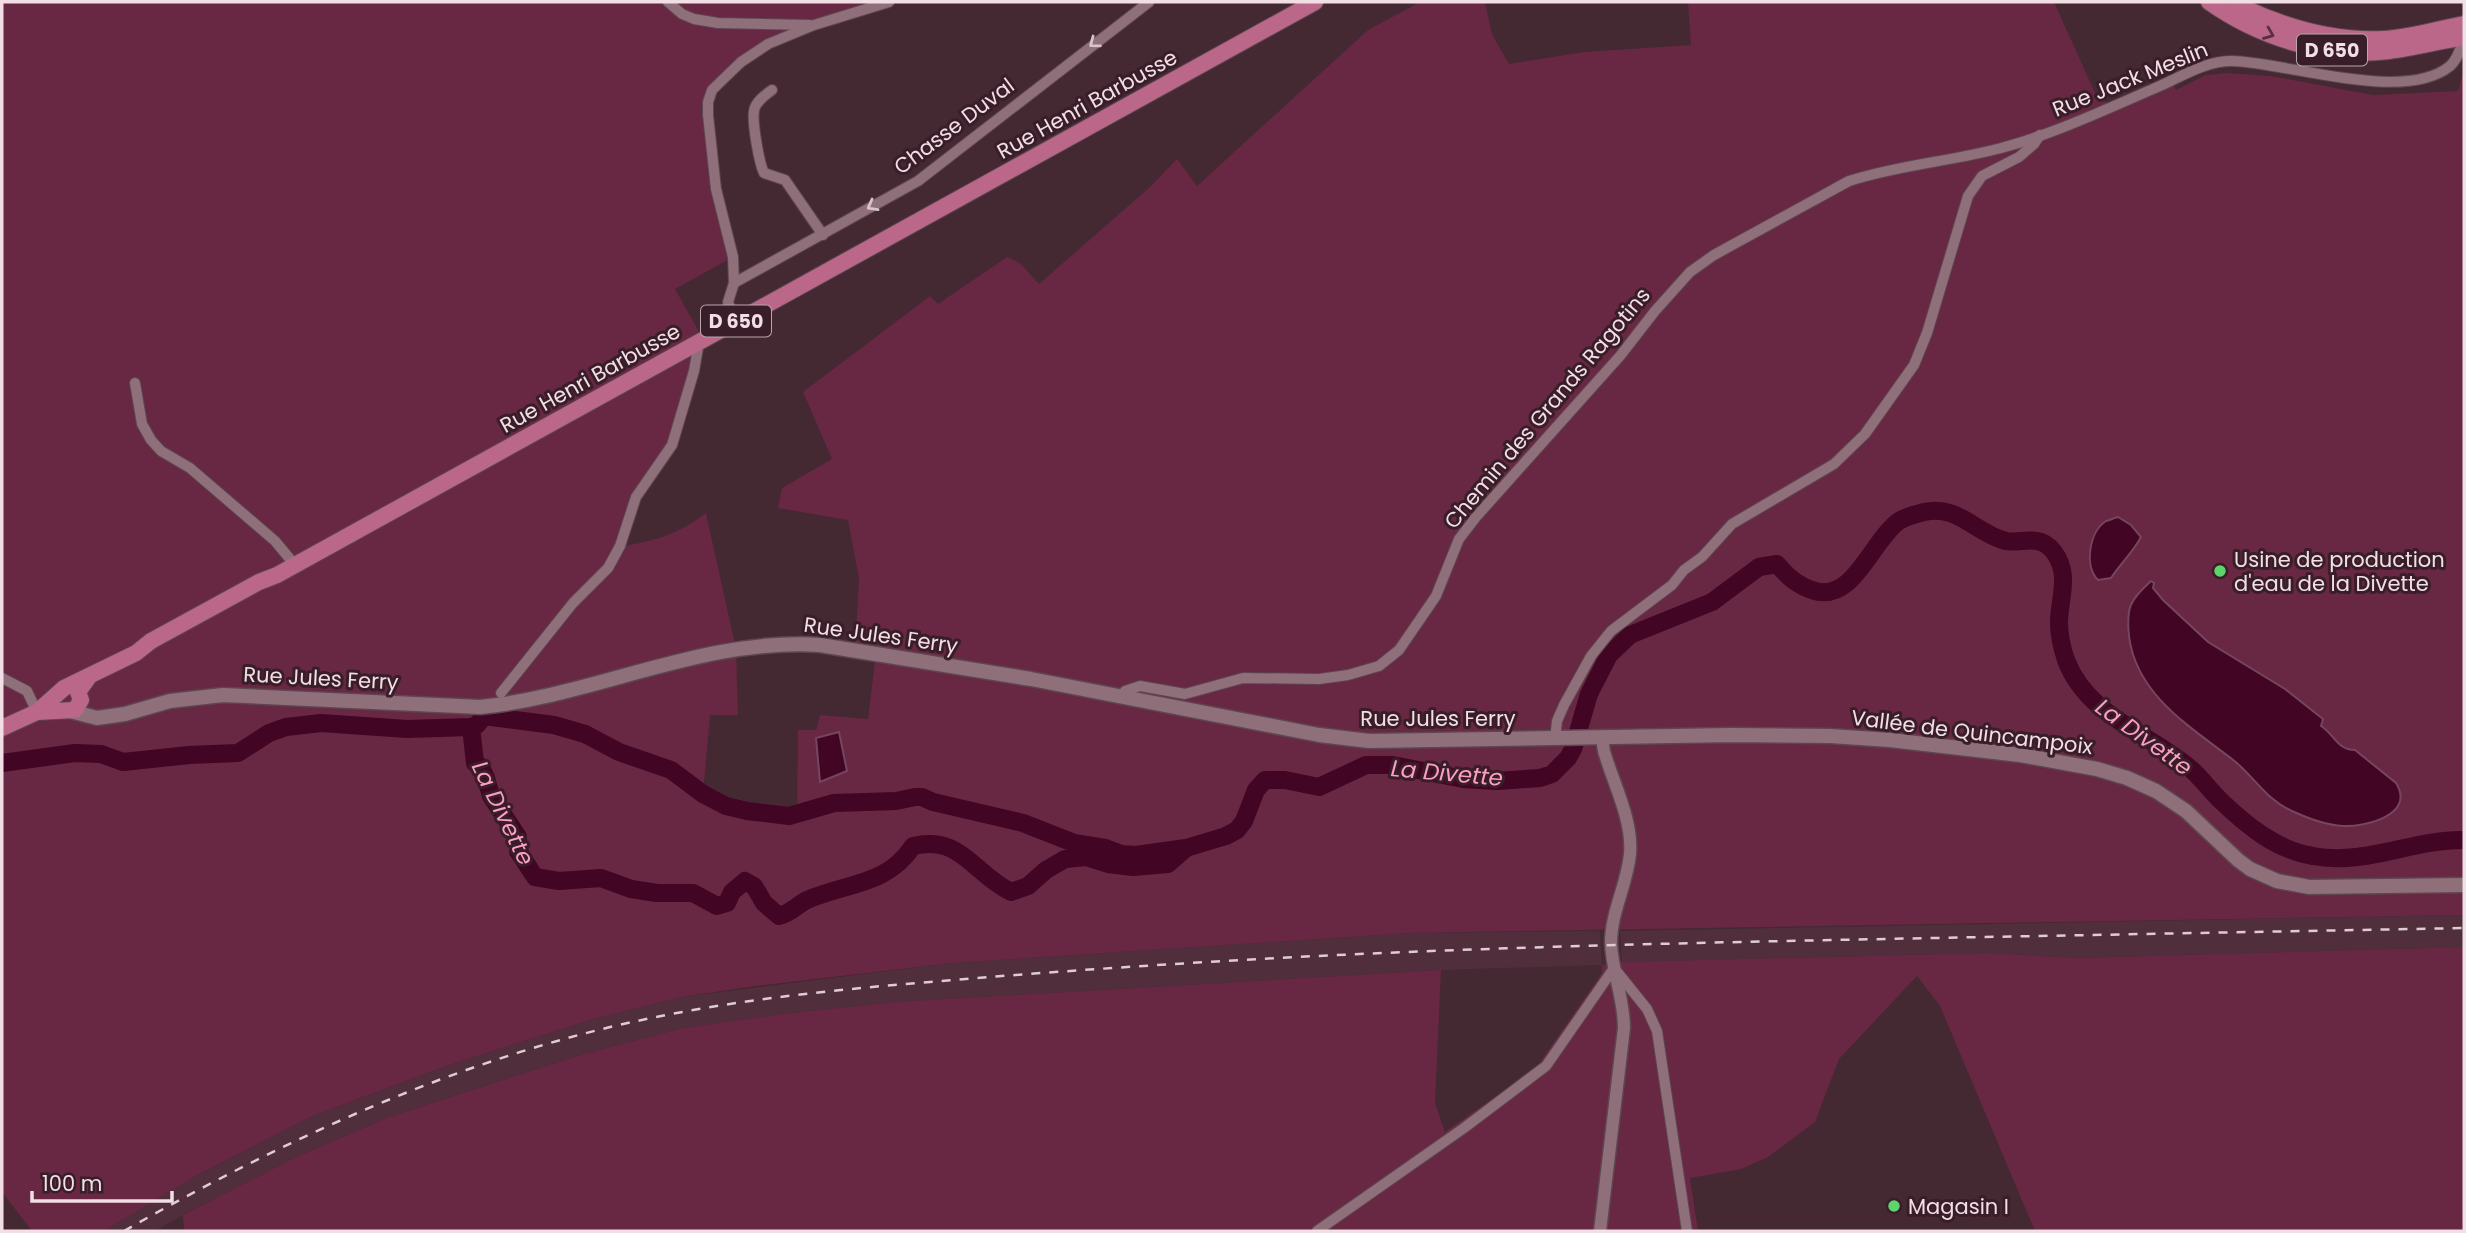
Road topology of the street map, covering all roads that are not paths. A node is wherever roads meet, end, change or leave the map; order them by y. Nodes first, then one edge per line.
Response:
1 (668, 2) edge
2 (888, 2) edge
3 (1149, 2) edge
4 (1315, 2) edge
5 (2209, 2) edge
6 (2232, 2) edge
7 (2464, 24) edge
8 (814, 25) junction
9 (2464, 37) edge
10 (772, 90) dead end
11 (2040, 135) junction
12 (822, 235) junction
13 (734, 282) junction
14 (736, 322) junction
15 (699, 342) junction
16 (135, 383) dead end
17 (295, 565) junction
18 (2, 678) edge
19 (501, 693) dead end
20 (1122, 697) junction
21 (70, 699) junction
22 (37, 712) junction
23 (2, 727) edge
24 (1602, 738) junction
25 (1560, 739) junction
26 (2464, 885) edge
27 (1614, 968) junction
28 (1317, 1231) edge
29 (1600, 1231) edge
30 (1687, 1231) edge

1 - 8 street
2 - 8 street
3 -> 12 street, Chasse Duval
4 - 14 main road, Rue Henri Barbusse / D 650
5 -> 9 main road, D 650
6 - 7 main road, D 650
8 - 13 street
9 - 11 street, Rue Jack Meslin
10 - 12 street
11 - 20 street, Chemin des Grands Ragotins
11 - 25 street
12 - 13 street, Chasse Duval
13 - 14 street
14 - 15 main road, Rue Henri Barbusse / D 650
15 - 17 main road, Rue Henri Barbusse / D 650
15 - 19 street
16 - 17 street
17 - 21 main road, Rue Henri Barbusse / D 650
18 - 22 street
20 - 21 main road, Rue Jules Ferry
20 - 25 main road, Rue Jules Ferry
21 - 22 main road
22 - 23 main road
24 - 25 main road, Rue Jules Ferry
24 - 26 main road, Vallée de Quincampoix
24 - 27 street
27 - 28 street
27 - 29 street
27 - 30 street

